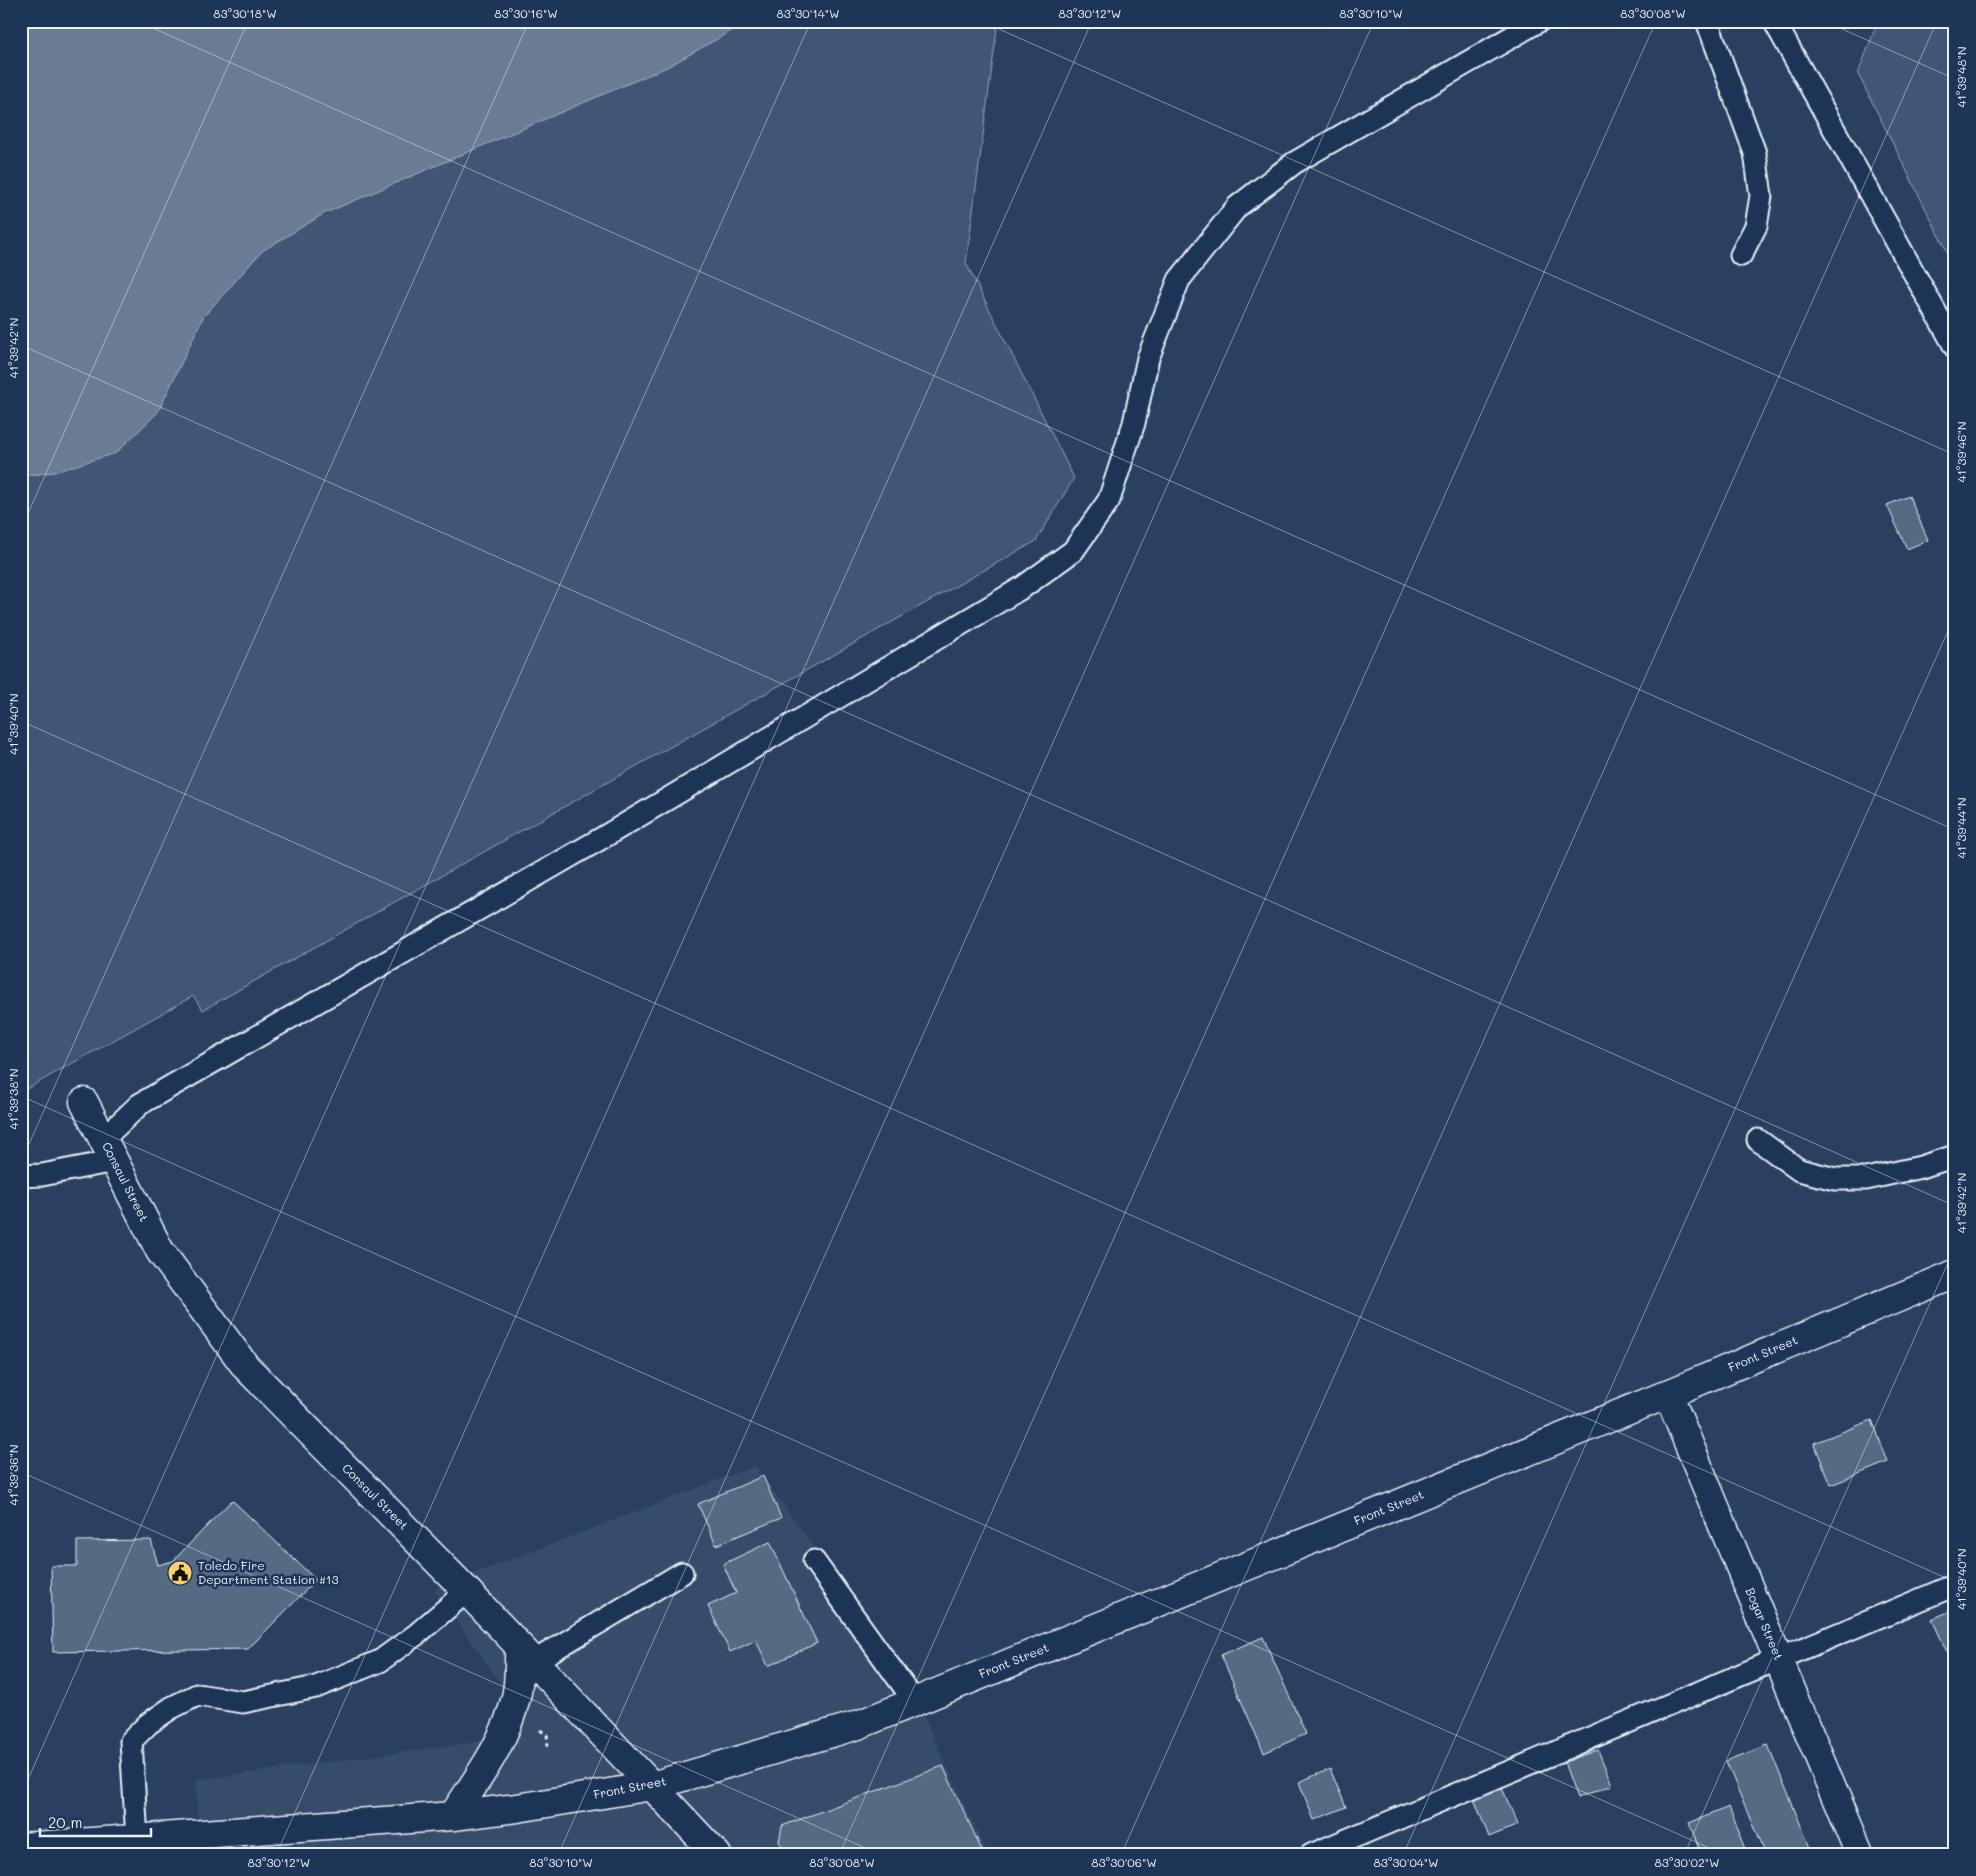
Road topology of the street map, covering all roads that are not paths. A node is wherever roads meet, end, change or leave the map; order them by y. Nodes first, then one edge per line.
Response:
1 (1539, 21) edge
2 (1707, 21) edge
3 (1774, 21) edge
4 (1741, 255) dead end
5 (1955, 347) edge
6 (84, 1102) dead end
7 (1758, 1140) dead end
8 (109, 1150) junction
9 (1955, 1156) edge
10 (21, 1176) edge
11 (1955, 1274) edge
12 (1668, 1394) junction
13 (814, 1561) dead end
14 (682, 1574) dead end
15 (1955, 1585) edge
16 (467, 1591) junction
17 (526, 1655) junction
18 (1778, 1659) junction
19 (915, 1702) junction
20 (652, 1786) junction
21 (453, 1816) junction
22 (152, 1844) edge
23 (21, 1847) edge
24 (717, 1855) edge
25 (1311, 1855) edge
26 (1860, 1855) edge

1 - 8 lane
2 - 4 lane
3 - 5 lane
6 - 8 street, Consaul Street
7 - 9 lane
8 - 10 lane
8 - 16 street, Consaul Street
11 - 12 street, Front Street
12 - 18 street, Bogar Street
12 - 19 street, Front Street
13 - 19 lane
14 - 17 lane
15 - 18 lane
16 - 17 street, Consaul Street
16 - 22 lane
17 - 20 street, Consaul Street
17 - 21 street
18 - 25 lane
18 - 26 street, Bogar Street
19 - 20 street, Front Street
20 - 21 street, Front Street
20 - 24 street, Consaul Street
21 - 22 street, Front Street
22 - 23 street, Front Street

